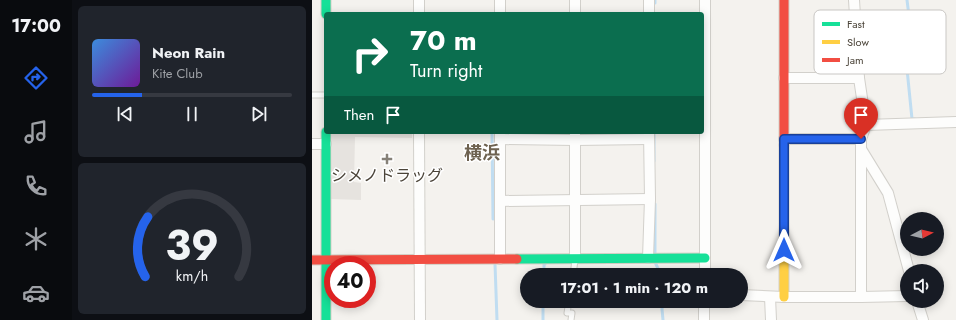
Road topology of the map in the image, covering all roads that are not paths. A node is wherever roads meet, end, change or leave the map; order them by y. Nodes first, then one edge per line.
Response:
1 (326, 0) edge
2 (419, 0) edge
3 (500, 0) edge
4 (575, 0) edge
5 (649, 0) edge
6 (705, 0) edge
7 (784, 0) edge
8 (854, 0) edge
9 (855, 10) edge
10 (326, 12) edge
11 (419, 12) edge
12 (500, 12) edge
13 (575, 12) edge
14 (649, 12) edge
15 (859, 74) edge
16 (784, 78) junction
17 (859, 78) junction
18 (312, 95) edge
19 (324, 95) edge
20 (956, 122) edge
21 (866, 125) junction
22 (326, 134) edge
23 (419, 134) edge
24 (500, 135) edge
25 (575, 136) edge
26 (649, 136) edge
27 (784, 139) junction
28 (312, 144) edge
29 (326, 144) junction
30 (861, 144) junction
31 (650, 198) junction
32 (575, 200) junction
33 (500, 201) junction
34 (326, 256) edge
35 (653, 258) junction
36 (705, 258) junction
37 (575, 259) junction
38 (312, 260) edge
39 (324, 260) edge
40 (376, 260) edge
41 (419, 260) junction
42 (500, 260) junction
43 (907, 264) edge
44 (574, 268) edge
45 (705, 268) edge
46 (748, 295) edge
47 (900, 296) edge
48 (770, 297) junction
49 (784, 297) junction
50 (860, 297) junction
51 (326, 308) edge
52 (568, 308) edge
53 (704, 308) edge
54 (919, 308) edge
55 (326, 320) edge
56 (420, 320) edge
57 (571, 320) edge
58 (704, 320) edge
59 (770, 320) edge
60 (922, 320) edge

1 - 10 street
2 - 11 street
3 - 12 street
4 - 13 street
5 - 14 street
6 - 36 street
7 - 16 street
8 - 9 street
15 - 17 street
16 - 17 street
16 - 27 street
17 - 21 street
18 - 19 lane
20 - 21 street
21 - 30 street
22 - 29 street
23 - 41 street
24 - 25 street
24 - 33 street
25 - 26 street
25 - 32 street
26 - 31 street
27 - 30 street
27 - 49 street
28 - 29 street
29 - 34 street
30 - 43 street
30 - 50 street
31 - 32 street
31 - 35 street
32 - 33 street
32 - 37 street
33 - 42 street
35 - 36 street
35 - 37 street
36 - 45 street
37 - 42 street
37 - 44 lane
38 - 39 street
40 - 41 street
41 - 42 street
41 - 56 street
46 - 48 street
47 - 50 street
48 - 49 street
48 - 59 street
49 - 50 street
51 - 55 street
52 - 57 lane
53 - 58 street
54 - 60 street

